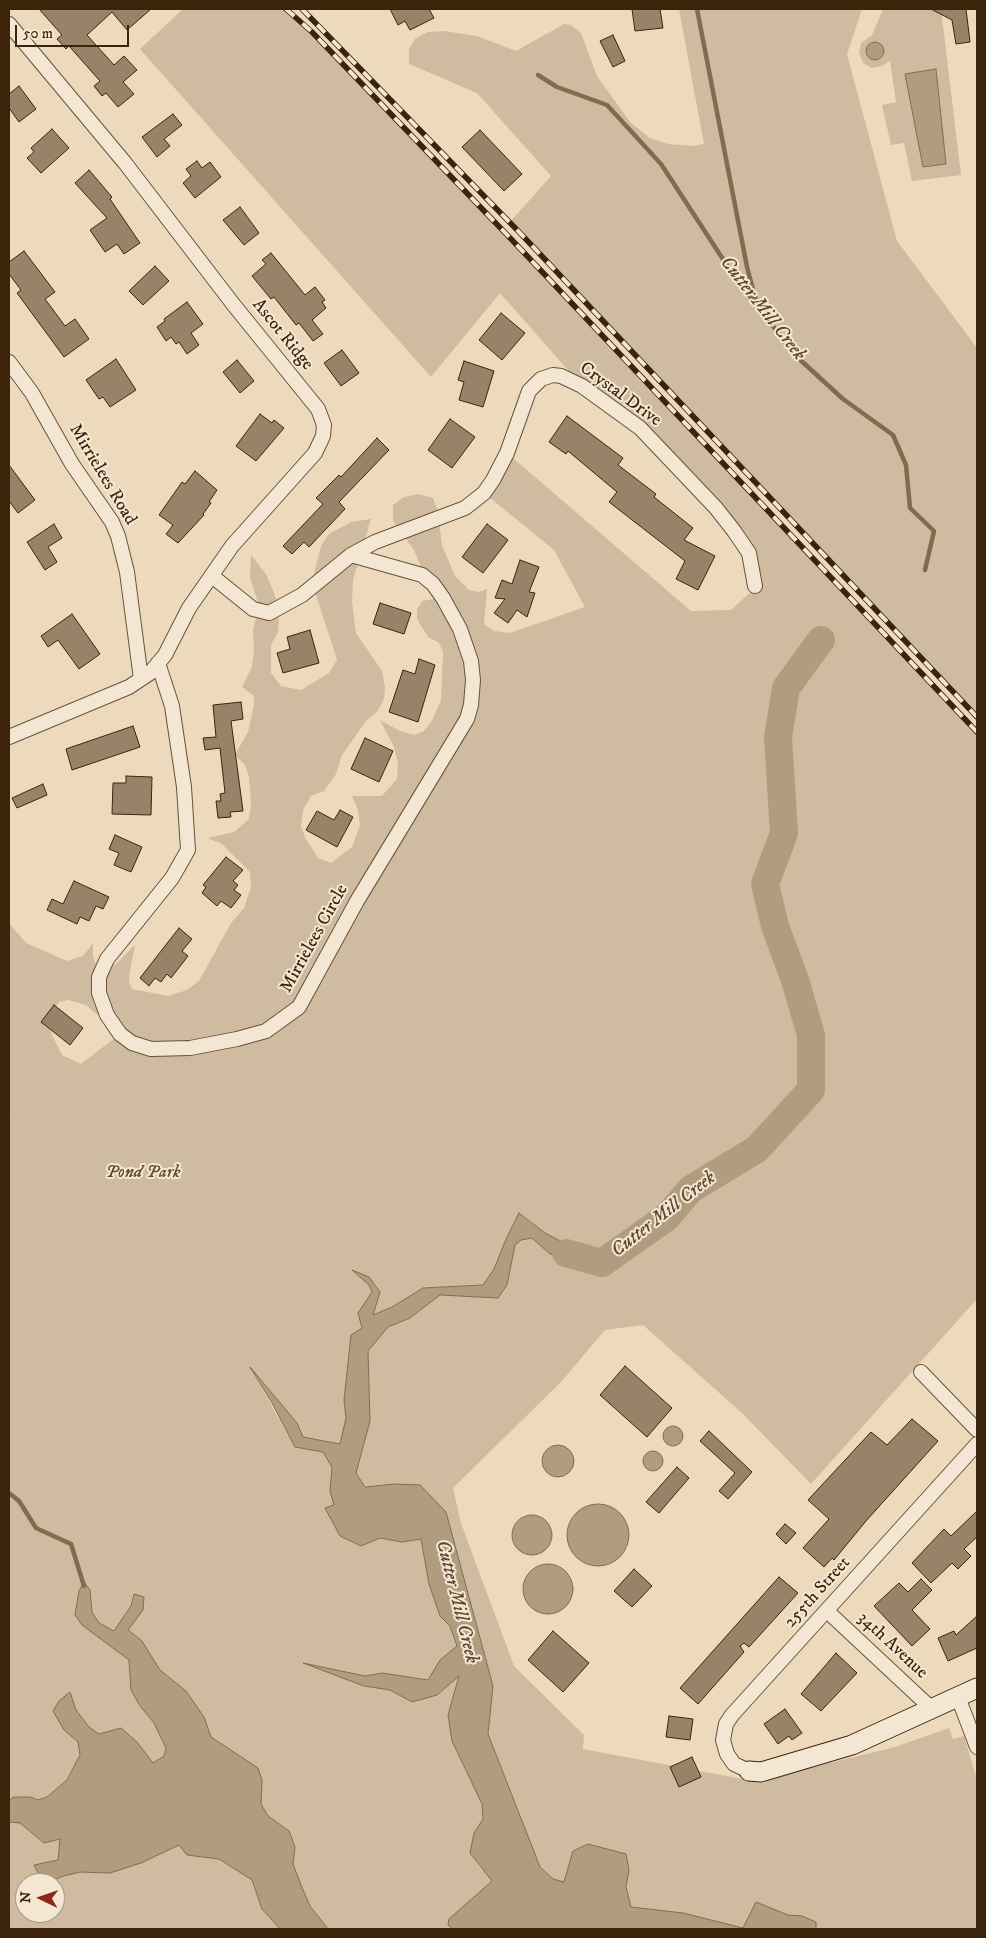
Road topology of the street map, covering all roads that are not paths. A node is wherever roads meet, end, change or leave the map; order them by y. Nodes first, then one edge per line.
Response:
1 (9, 24) edge
2 (9, 362) edge
3 (351, 555) junction
4 (212, 576) junction
5 (755, 586) dead end
6 (158, 663) junction
7 (141, 679) junction
8 (9, 736) edge
9 (921, 1372) dead end
10 (977, 1430) edge
11 (977, 1444) edge
12 (827, 1611) junction
13 (977, 1688) edge
14 (958, 1697) junction
15 (932, 1708) junction
16 (977, 1747) edge
17 (749, 1771) joint

1 - 4 street, Ascot Ridge
2 - 7 street, Mirrielees Road
3 - 4 street
3 - 5 street, Crystal Drive
3 - 6 street, Mirrielees Circle
4 - 6 street, Ascot Ridge
6 - 7 street, Ascot Ridge
7 - 8 street, Ascot Ridge
9 - 10 street
11 - 12 street, 255th Street
12 - 15 street, 34th Avenue
12 - 17 street, 255th Street
13 - 14 street
14 - 15 street
14 - 16 street
15 - 17 street

